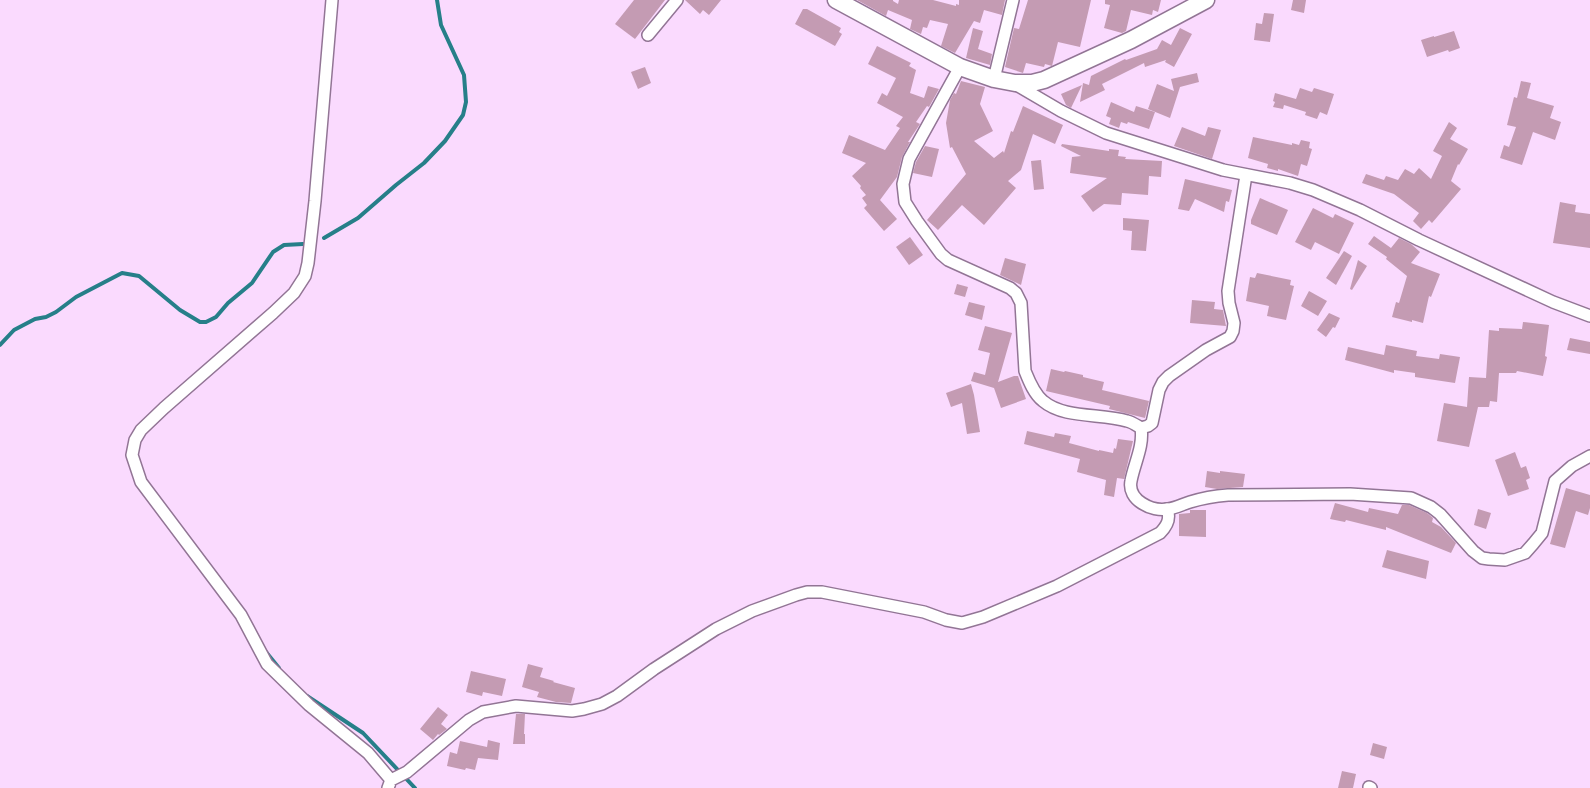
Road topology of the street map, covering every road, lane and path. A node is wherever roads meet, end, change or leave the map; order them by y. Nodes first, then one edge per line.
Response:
1 (332, 0) edge
2 (677, 0) edge
3 (836, 0) edge
4 (1013, 0) edge
5 (1206, 0) edge
6 (648, 35) dead end
7 (960, 67) junction
8 (994, 79) junction
9 (1015, 83) junction
10 (1246, 175) junction
11 (1590, 316) edge
12 (1141, 428) junction
13 (1590, 456) edge
14 (1167, 510) junction
15 (390, 784) edge

1 - 15 street
2 - 6 street
3 - 7 main road
4 - 8 street
5 - 9 main road
7 - 8 main road
7 - 12 street
8 - 9 main road
9 - 10 street
10 - 11 street
10 - 12 street
12 - 14 street
13 - 14 street
14 - 15 street

